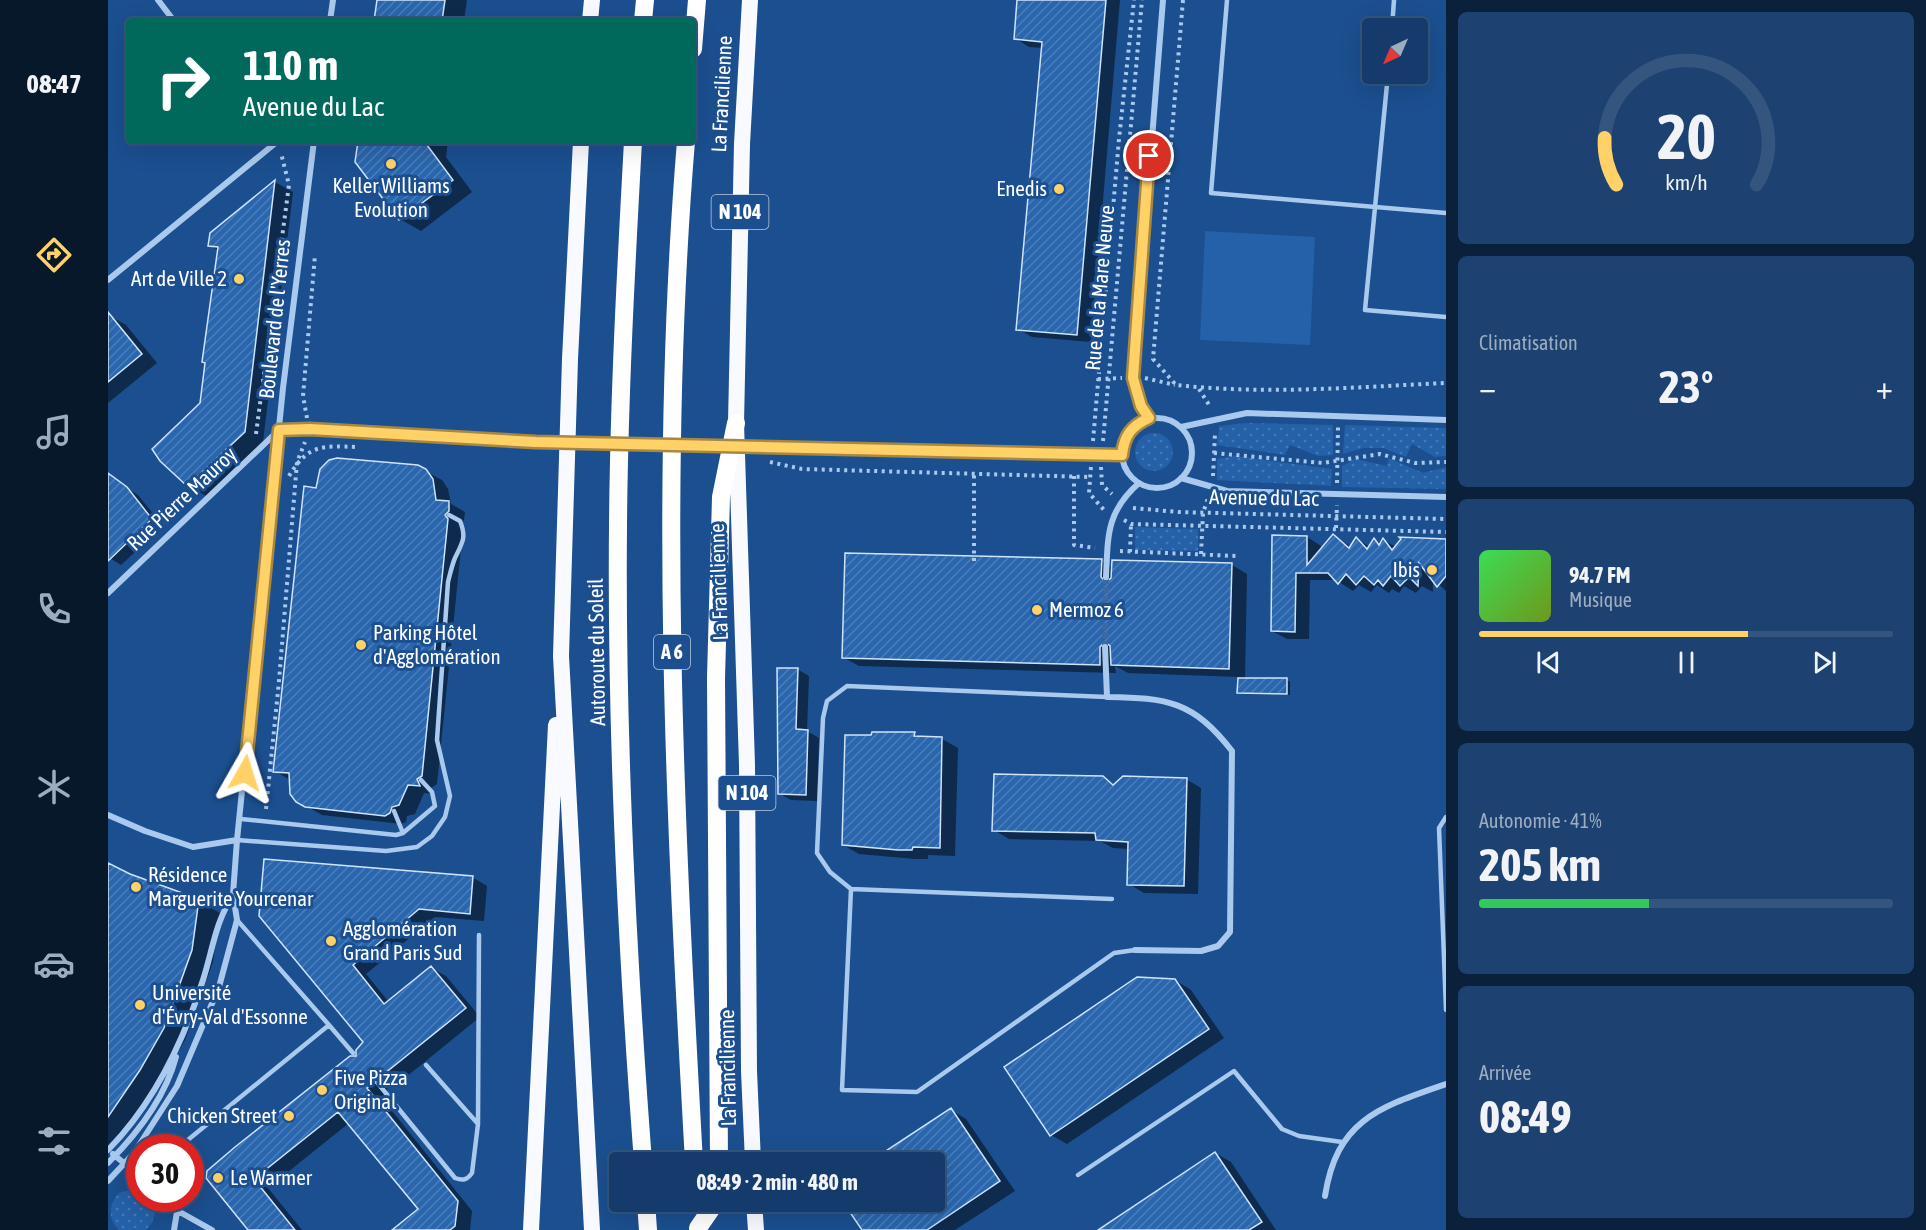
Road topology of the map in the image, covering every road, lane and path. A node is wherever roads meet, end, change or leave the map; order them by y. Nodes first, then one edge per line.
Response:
1 (158, 0) edge
2 (333, 0) edge
3 (592, 0) edge
4 (645, 0) edge
5 (697, 0) edge
6 (750, 0) edge
7 (1134, 0) edge
8 (1142, 0) edge
9 (1163, 0) edge
10 (1183, 0) edge
11 (1227, 0) edge
12 (1394, 0) edge
13 (172, 18) edge
14 (330, 18) edge
15 (590, 18) edge
16 (643, 18) edge
17 (696, 18) edge
18 (1393, 18) edge
19 (1387, 84) edge
20 (267, 144) edge
21 (275, 144) edge
22 (279, 144) edge
23 (314, 144) edge
24 (581, 144) edge
25 (633, 144) edge
26 (686, 144) edge
27 (270, 148) junction
28 (1377, 207) junction
29 (1446, 213) edge
30 (316, 246) dead end
31 (108, 280) edge
32 (1446, 317) edge
33 (1446, 383) edge
34 (1199, 388) junction
35 (1339, 417) junction
36 (1149, 418) junction
37 (1215, 420) junction
38 (1446, 420) edge
39 (736, 423) junction
40 (1181, 427) junction
41 (310, 429) junction
42 (279, 430) junction
43 (368, 448) dead end
44 (258, 450) junction
45 (1214, 453) junction
46 (1092, 454) junction
47 (1101, 454) junction
48 (1122, 455) junction
49 (297, 462) junction
50 (772, 462) dead end
51 (1338, 462) junction
52 (1446, 462) edge
53 (1101, 472) joint
54 (974, 473) junction
55 (1074, 477) junction
56 (1090, 477) junction
57 (1181, 478) junction
58 (1139, 483) junction
59 (1212, 487) junction
60 (1337, 493) junction
61 (1446, 497) edge
62 (1121, 501) junction
63 (271, 505) junction
64 (1203, 513) junction
65 (1113, 514) junction
66 (449, 515) dead end
67 (1337, 516) junction
68 (1446, 519) edge
69 (1131, 524) junction
70 (1203, 526) junction
71 (1336, 528) junction
72 (1446, 532) edge
73 (1107, 549) junction
74 (1130, 552) junction
75 (1201, 554) junction
76 (1236, 556) dead end
77 (974, 561) dead end
78 (1106, 577) tunnel mouth
79 (108, 593) edge
80 (1105, 647) tunnel mouth
81 (561, 656) junction
82 (1107, 697) junction
83 (421, 780) dead end
84 (394, 811) dead end
85 (108, 815) edge
86 (1446, 817) edge
87 (241, 819) junction
88 (265, 822) junction
89 (403, 833) junction
90 (237, 840) junction
91 (850, 889) junction
92 (233, 894) junction
93 (1112, 899) dead end
94 (237, 920) junction
95 (479, 935) dead end
96 (1135, 950) joint
97 (1446, 1010) edge
98 (329, 1025) junction
99 (181, 1039) junction
100 (353, 1053) dead end
101 (426, 1065) dead end
102 (376, 1081) dead end
103 (1446, 1084) edge
104 (478, 1124) junction
105 (149, 1134) edge
106 (195, 1134) edge
107 (1342, 1142) junction
108 (108, 1150) edge
109 (641, 1152) edge
110 (694, 1152) edge
111 (718, 1152) edge
112 (753, 1152) edge
113 (115, 1156) junction
114 (108, 1163) edge
115 (124, 1164) joint
116 (1078, 1175) dead end
117 (108, 1181) edge
118 (1325, 1196) dead end
119 (178, 1212) edge
120 (180, 1212) edge
121 (637, 1212) edge
122 (647, 1212) edge
123 (697, 1212) edge
124 (709, 1212) edge
125 (755, 1212) edge
126 (698, 1229) edge
127 (174, 1230) edge
128 (212, 1230) edge
129 (531, 1230) edge
130 (592, 1230) edge
131 (636, 1230) edge
132 (648, 1230) edge
133 (756, 1230) edge

1 - 13 street
2 - 14 street
3 - 15 highway
4 - 16 highway
5 - 17 highway
6 - 39 highway, La Francilienne / N 104
7 - 46 path
8 - 47 path, Rue de la Mare Neuve
9 - 36 street, Rue de la Mare Neuve
10 - 34 path
11 - 28 lane
12 - 18 lane
19 - 28 lane
20 - 27 street
21 - 27 street
22 - 44 path
23 - 42 street, Boulevard de l'Yerres
24 - 81 highway
25 - 109 highway, Autoroute du Soleil
26 - 110 highway, A 6
27 - 31 street
28 - 29 lane
28 - 32 lane
30 - 41 path, Boulevard de l'Yerres
33 - 34 path
34 - 37 path
35 - 37 street
35 - 38 street
35 - 51 path
36 - 40 street
36 - 48 street
37 - 40 street
37 - 45 path
39 - 111 highway
39 - 112 highway, La Francilienne / N 104
40 - 57 street
41 - 42 street
41 - 46 street
41 - 49 path
42 - 44 street, Rue Pierre Mauroy
42 - 63 street, Boulevard de l'Yerres
43 - 49 path
44 - 79 street, Rue Pierre Mauroy
45 - 51 path
45 - 59 path
46 - 47 street
46 - 56 path
47 - 48 street
47 - 53 path, Rue de la Mare Neuve
48 - 58 street
49 - 63 path
49 - 88 path
50 - 54 path
51 - 52 path
51 - 60 path
53 - 62 path, Avenue du Lac
54 - 55 path
54 - 77 path
55 - 56 path
55 - 73 path
56 - 65 path
57 - 58 street
57 - 59 street, Avenue du Lac
58 - 62 street
59 - 60 street, Avenue du Lac
59 - 64 path
60 - 61 street, Avenue du Lac
60 - 67 path
62 - 64 path, Avenue du Lac
62 - 65 street
63 - 87 street, Boulevard de l'Yerres
64 - 67 path, Avenue du Lac
64 - 70 path
65 - 69 path
65 - 73 street
66 - 90 lane
67 - 68 path, Avenue du Lac
67 - 71 path
69 - 70 path
69 - 74 path
70 - 71 path
70 - 75 path
71 - 72 path
73 - 74 path
73 - 78 street
74 - 75 path
75 - 76 path
80 - 82 street
81 - 129 highway
81 - 130 highway
82 - 91 lane
82 - 96 street
83 - 89 lane
84 - 89 lane
85 - 90 street
86 - 97 lane
87 - 88 lane
87 - 90 street, Boulevard de l'Yerres
88 - 89 lane
90 - 92 street, Boulevard de l'Yerres
91 - 93 lane
91 - 96 lane
92 - 94 street, Boulevard de l'Yerres
92 - 99 street, Boulevard de l'Yerres
94 - 98 lane
94 - 105 street, Boulevard de l'Yerres
95 - 104 lane
98 - 100 lane
98 - 106 lane
99 - 108 street, Boulevard de l'Yerres
99 - 113 street
101 - 104 lane
102 - 104 lane
103 - 107 street
107 - 116 lane
107 - 118 street
108 - 113 street
113 - 114 street
113 - 115 street
115 - 117 street, Boulevard de l'Yerres
119 - 127 street
120 - 128 street
121 - 131 highway
122 - 132 highway
123 - 126 highway
124 - 126 highway
125 - 133 highway

